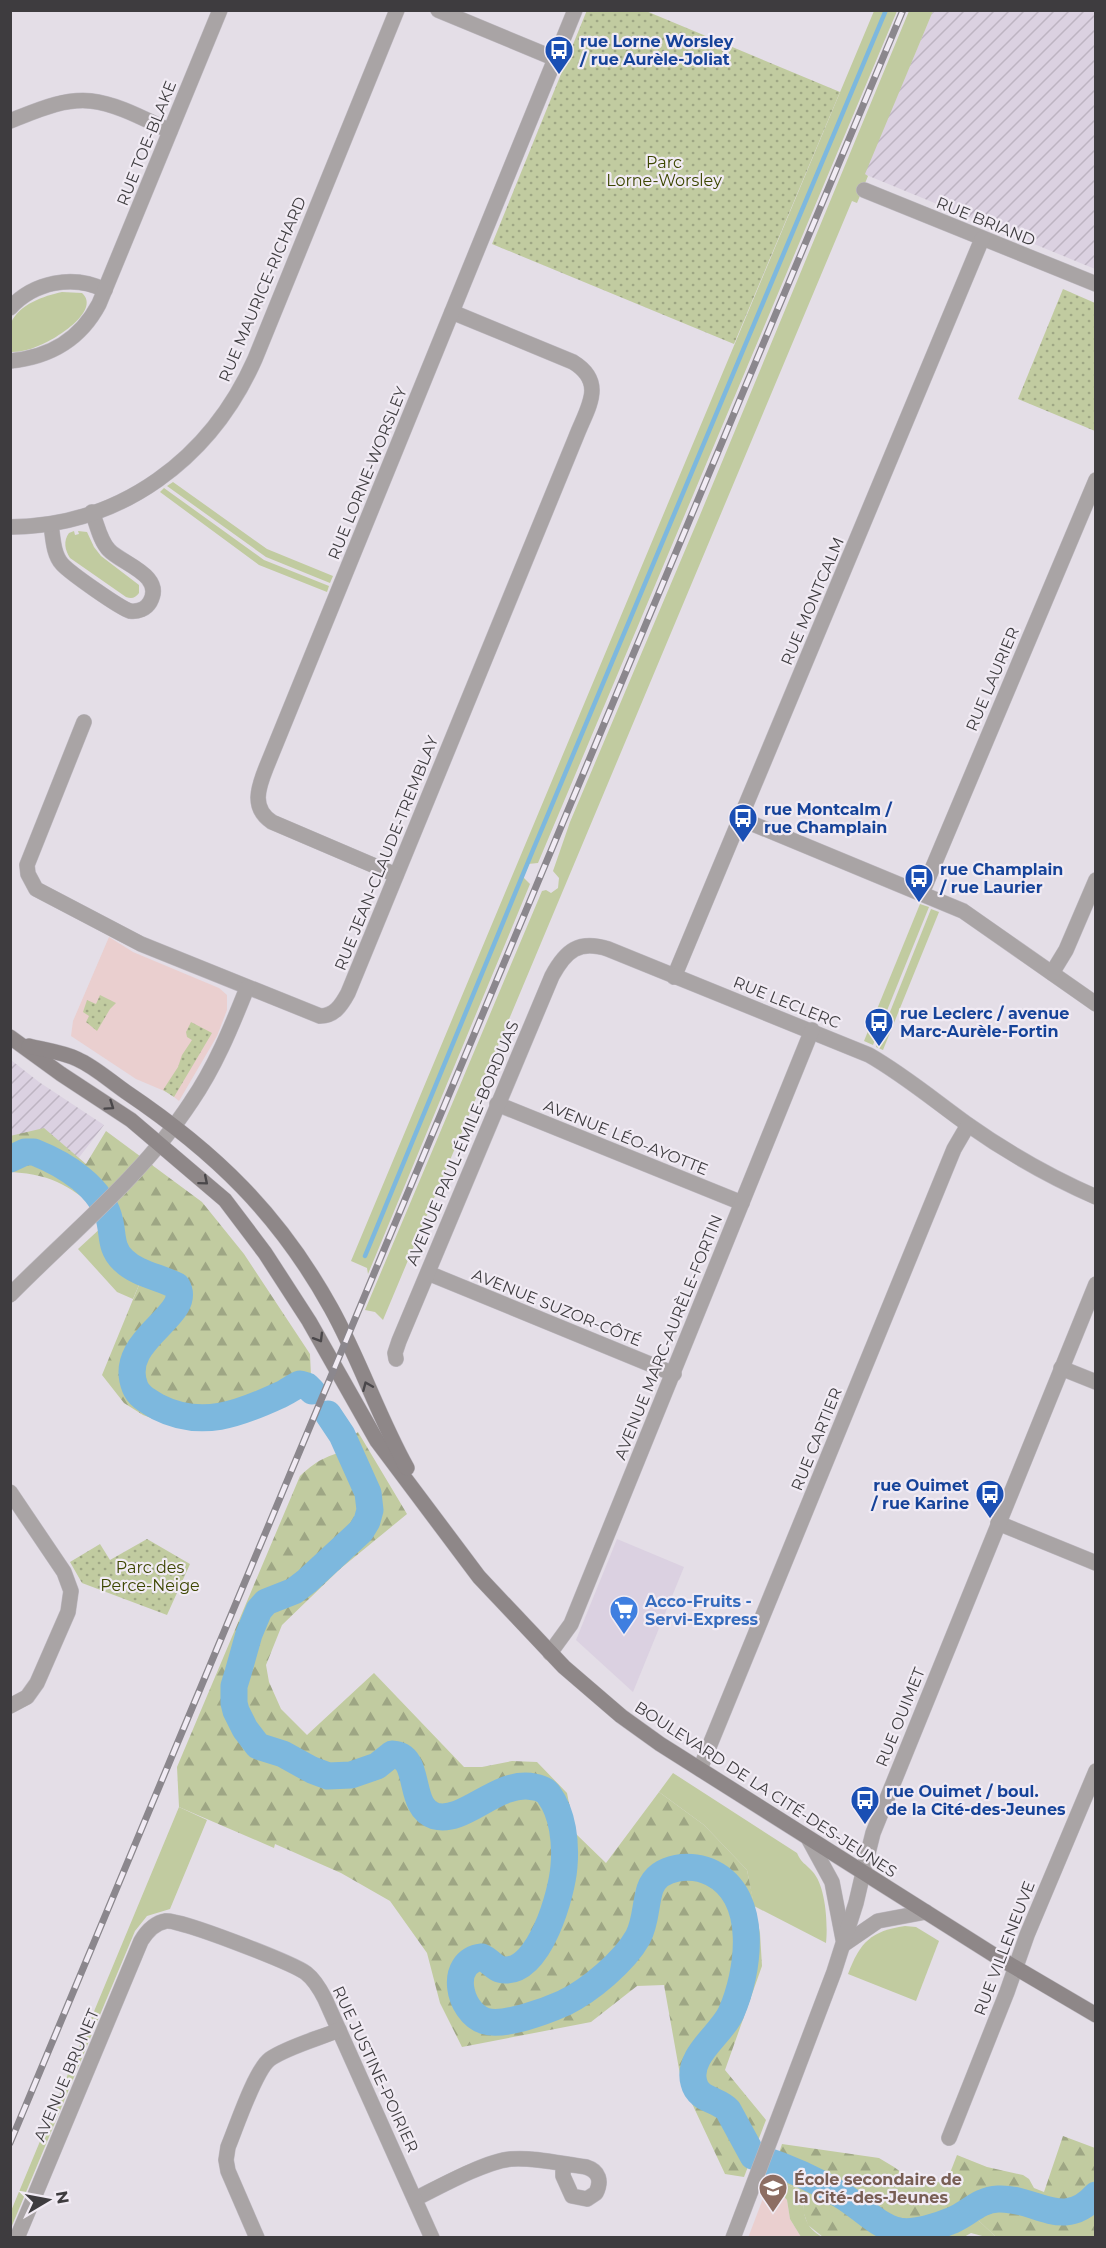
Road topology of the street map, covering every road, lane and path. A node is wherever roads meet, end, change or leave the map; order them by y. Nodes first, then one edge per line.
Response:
1 (219, 10) edge
2 (397, 10) edge
3 (438, 10) edge
4 (575, 10) edge
5 (556, 58) junction
6 (10, 122) edge
7 (170, 131) junction
8 (864, 190) dead end
9 (982, 239) junction
10 (1095, 284) edge
11 (105, 290) junction
12 (10, 308) edge
13 (452, 312) junction
14 (10, 362) edge
15 (1095, 480) edge
16 (92, 513) junction
17 (51, 525) junction
18 (10, 527) edge
19 (84, 722) dead end
20 (741, 819) junction
21 (396, 875) junction
22 (1095, 880) edge
23 (922, 893) junction
24 (575, 948) joint
25 (1052, 973) junction
26 (674, 977) junction
27 (247, 988) junction
28 (1095, 1004) edge
29 (812, 1030) junction
30 (17, 1041) edge
31 (497, 1104) junction
32 (968, 1125) junction
33 (173, 1126) junction
34 (159, 1144) junction
35 (1095, 1197) edge
36 (742, 1203) junction
37 (428, 1273) junction
38 (1095, 1284) edge
39 (10, 1295) edge
40 (396, 1359) dead end
41 (1061, 1368) junction
42 (674, 1374) junction
43 (1095, 1382) edge
44 (10, 1492) edge
45 (432, 1513) junction
46 (998, 1523) junction
47 (1095, 1563) edge
48 (550, 1653) junction
49 (10, 1706) edge
50 (700, 1768) junction
51 (1095, 1771) edge
52 (808, 1838) junction
53 (863, 1873) junction
54 (926, 1912) junction
55 (151, 1928) joint
56 (843, 1945) junction
57 (1015, 1968) junction
58 (1068, 1999) junction
59 (1095, 2007) edge
60 (1095, 2015) edge
61 (339, 2030) junction
62 (949, 2138) dead end
63 (563, 2164) dead end
64 (415, 2199) junction
65 (17, 2238) edge
66 (257, 2238) edge
67 (432, 2238) edge
68 (733, 2238) edge

1 - 7 street, RUE TOE-BLAKE
2 - 16 street, RUE MAURICE-RICHARD
3 - 5 street
4 - 5 street, RUE LORNE-WORSLEY
5 - 13 street, RUE LORNE-WORSLEY
6 - 7 street
7 - 11 street, RUE TOE-BLAKE
8 - 9 street, RUE BRIAND
9 - 10 street, RUE BRIAND
9 - 20 street, RUE MONTCALM
11 - 12 street
11 - 14 street, RUE TOE-BLAKE
13 - 21 street, RUE LORNE-WORSLEY
13 - 21 street, RUE JEAN-CLAUDE-TREMBLAY
15 - 23 street, RUE LAURIER
16 - 17 street, RUE MAURICE-RICHARD
16 - 17 street
17 - 18 street, RUE MAURICE-RICHARD
19 - 27 street, RUE JEAN-CLAUDE-TREMBLAY
20 - 23 street
20 - 26 street, RUE MONTCALM
21 - 27 street, RUE JEAN-CLAUDE-TREMBLAY
22 - 25 street
23 - 25 street
24 - 26 street, RUE LECLERC
24 - 31 street, AVENUE PAUL-ÉMILE-BORDUAS
25 - 28 street
26 - 29 street, RUE LECLERC
27 - 33 street
29 - 32 street, RUE LECLERC
29 - 36 street, AVENUE MARC-AURÈLE-FORTIN
30 - 33 main road, BOULEVARD DE LA CITÉ-DES-JEUNES
30 -> 34 main road, BOULEVARD DE LA CITÉ-DES-JEUNES
31 - 36 street, AVENUE LÉO-AYOTTE
31 - 37 street, AVENUE PAUL-ÉMILE-BORDUAS
32 - 35 street, RUE LECLERC
32 - 50 street, RUE CARTIER
33 - 34 street
45 -> 33 main road, BOULEVARD DE LA CITÉ-DES-JEUNES
34 - 39 street
34 -> 45 main road, BOULEVARD DE LA CITÉ-DES-JEUNES
36 - 42 street, AVENUE MARC-AURÈLE-FORTIN
37 - 40 street, AVENUE PAUL-ÉMILE-BORDUAS
37 - 42 street, AVENUE SUZOR-CÔTÉ
38 - 41 street, RUE OUIMET
41 - 43 street
41 - 46 street, RUE OUIMET
42 - 48 street, AVENUE MARC-AURÈLE-FORTIN
44 - 49 street
45 - 48 main road, BOULEVARD DE LA CITÉ-DES-JEUNES
46 - 47 street
46 - 53 street, RUE OUIMET
48 - 50 main road, BOULEVARD DE LA CITÉ-DES-JEUNES
50 - 52 main road, BOULEVARD DE LA CITÉ-DES-JEUNES
51 - 57 street, RUE VILLENEUVE
52 - 53 main road, BOULEVARD DE LA CITÉ-DES-JEUNES
52 - 56 street
53 - 54 main road, BOULEVARD DE LA CITÉ-DES-JEUNES
53 - 56 street, RUE OUIMET
54 - 56 street
54 - 57 main road, BOULEVARD DE LA CITÉ-DES-JEUNES
55 - 61 street, RUE JUSTINE-POIRIER
55 - 65 street, AVENUE BRUNET
56 - 68 street, RUE OUIMET
57 - 58 main road, BOULEVARD DE LA CITÉ-DES-JEUNES
57 - 62 street, RUE VILLENEUVE
58 - 59 main road, BOULEVARD DE LA CITÉ-DES-JEUNES
58 - 60 main road, BOULEVARD DE LA CITÉ-DES-JEUNES
61 - 64 street, RUE JUSTINE-POIRIER
61 - 66 street
63 - 64 street
64 - 67 street, RUE JUSTINE-POIRIER

